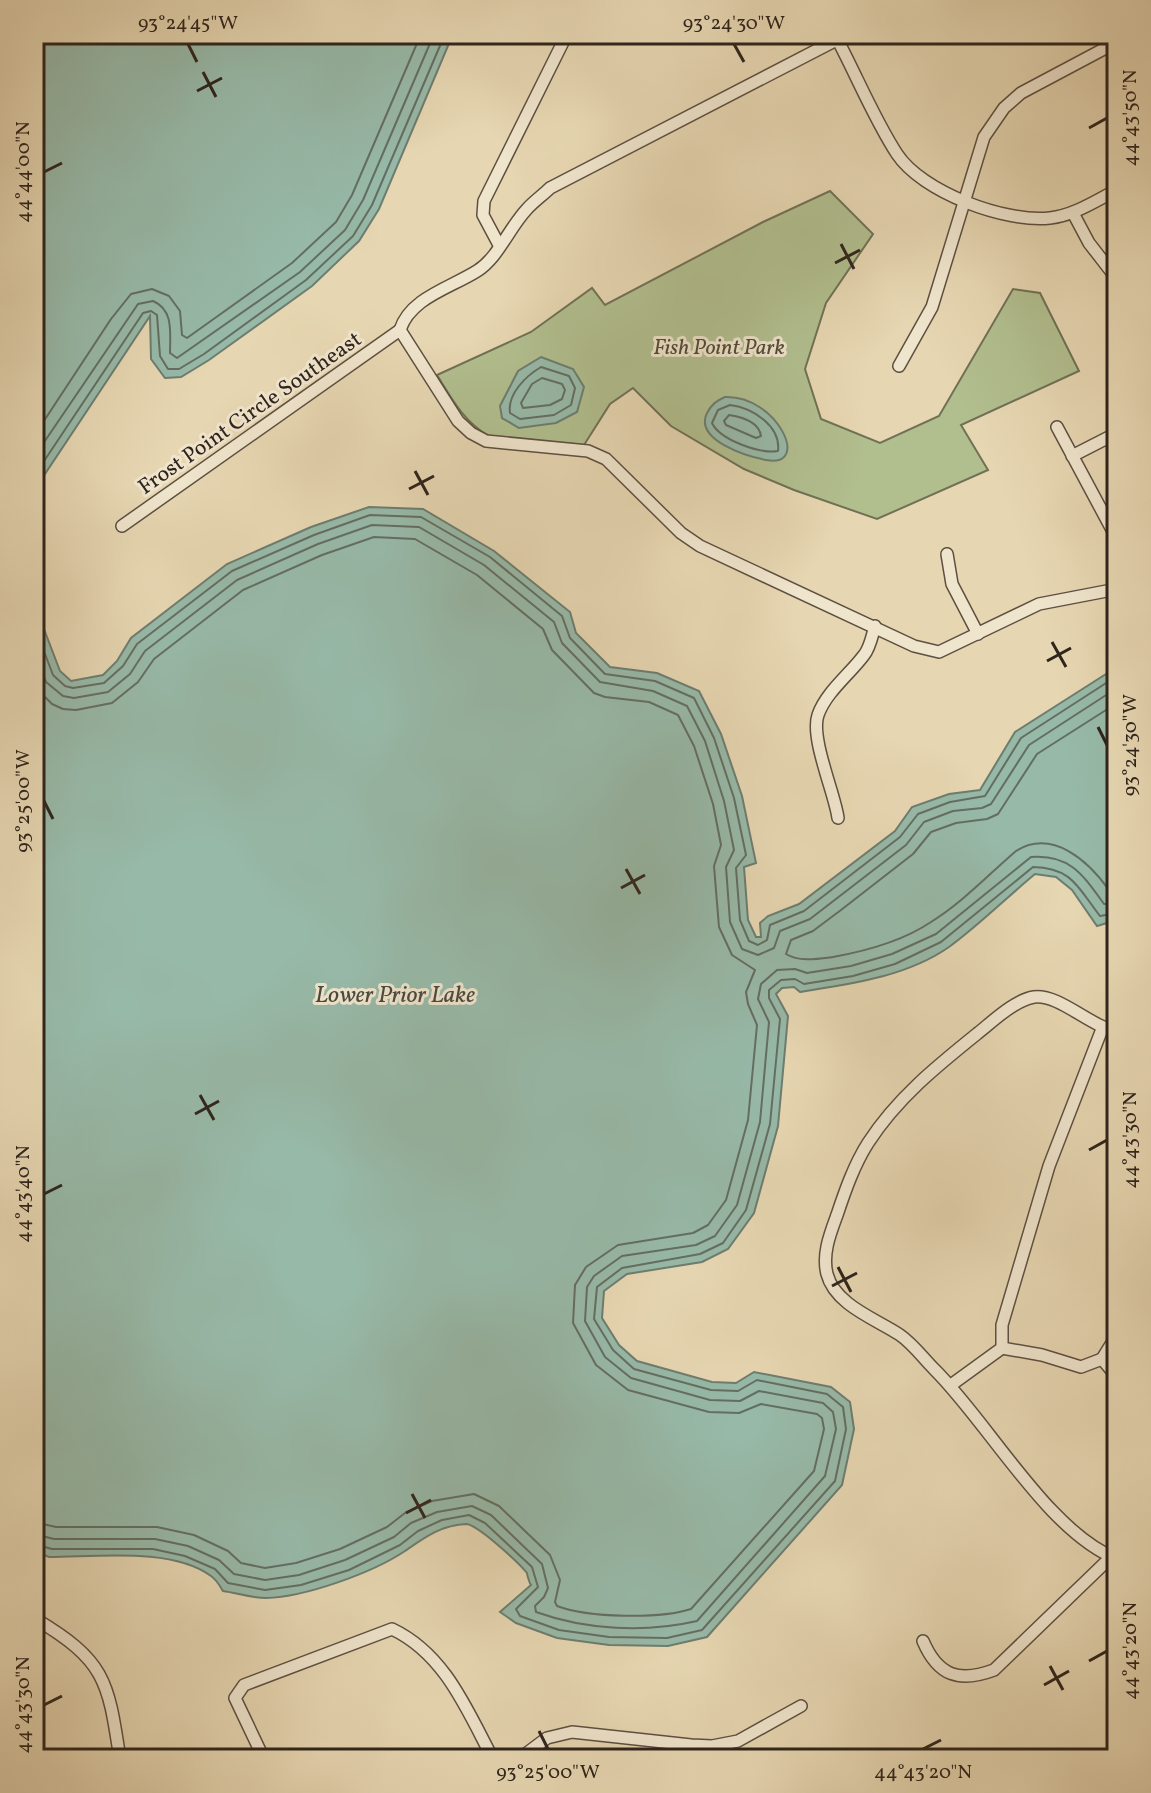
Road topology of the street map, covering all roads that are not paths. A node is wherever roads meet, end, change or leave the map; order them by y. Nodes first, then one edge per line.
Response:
1 (567, 34) edge
2 (840, 36) edge
3 (1117, 42) edge
4 (1117, 190) edge
5 (963, 201) junction
6 (1073, 213) junction
7 (499, 245) junction
8 (1117, 279) edge
9 (400, 330) junction
10 (899, 366) dead end
11 (1057, 427) dead end
12 (1117, 433) edge
13 (1072, 456) junction
14 (122, 526) dead end
15 (1117, 539) edge
16 (947, 554) dead end
17 (1117, 589) edge
18 (875, 626) junction
19 (978, 634) junction
20 (838, 818) dead end
21 (1102, 1029) junction
22 (1117, 1031) edge
23 (1117, 1335) edge
24 (1002, 1348) junction
25 (1102, 1359) junction
26 (1117, 1377) edge
27 (951, 1385) junction
28 (1114, 1558) edge
29 (34, 1618) edge
30 (923, 1641) dead end
31 (801, 1706) dead end
32 (120, 1759) edge
33 (264, 1759) edge
34 (493, 1759) edge
35 (519, 1759) edge

1 - 7 street
2 - 5 street
2 - 7 street, Frost Point Circle Southeast
3 - 5 street
4 - 6 street
5 - 6 street
5 - 10 street
6 - 8 street
7 - 9 street, Frost Point Circle Southeast
9 - 14 street, Frost Point Circle Southeast
9 - 18 street
11 - 13 street
12 - 13 street
13 - 15 street
16 - 19 street
17 - 19 street
18 - 19 street
18 - 20 street
21 - 22 street
21 - 24 street
21 - 27 street
23 - 25 street
24 - 25 street
24 - 27 street
25 - 26 street
27 - 28 street
28 - 30 street
29 - 32 street
31 - 35 street
33 - 34 street

